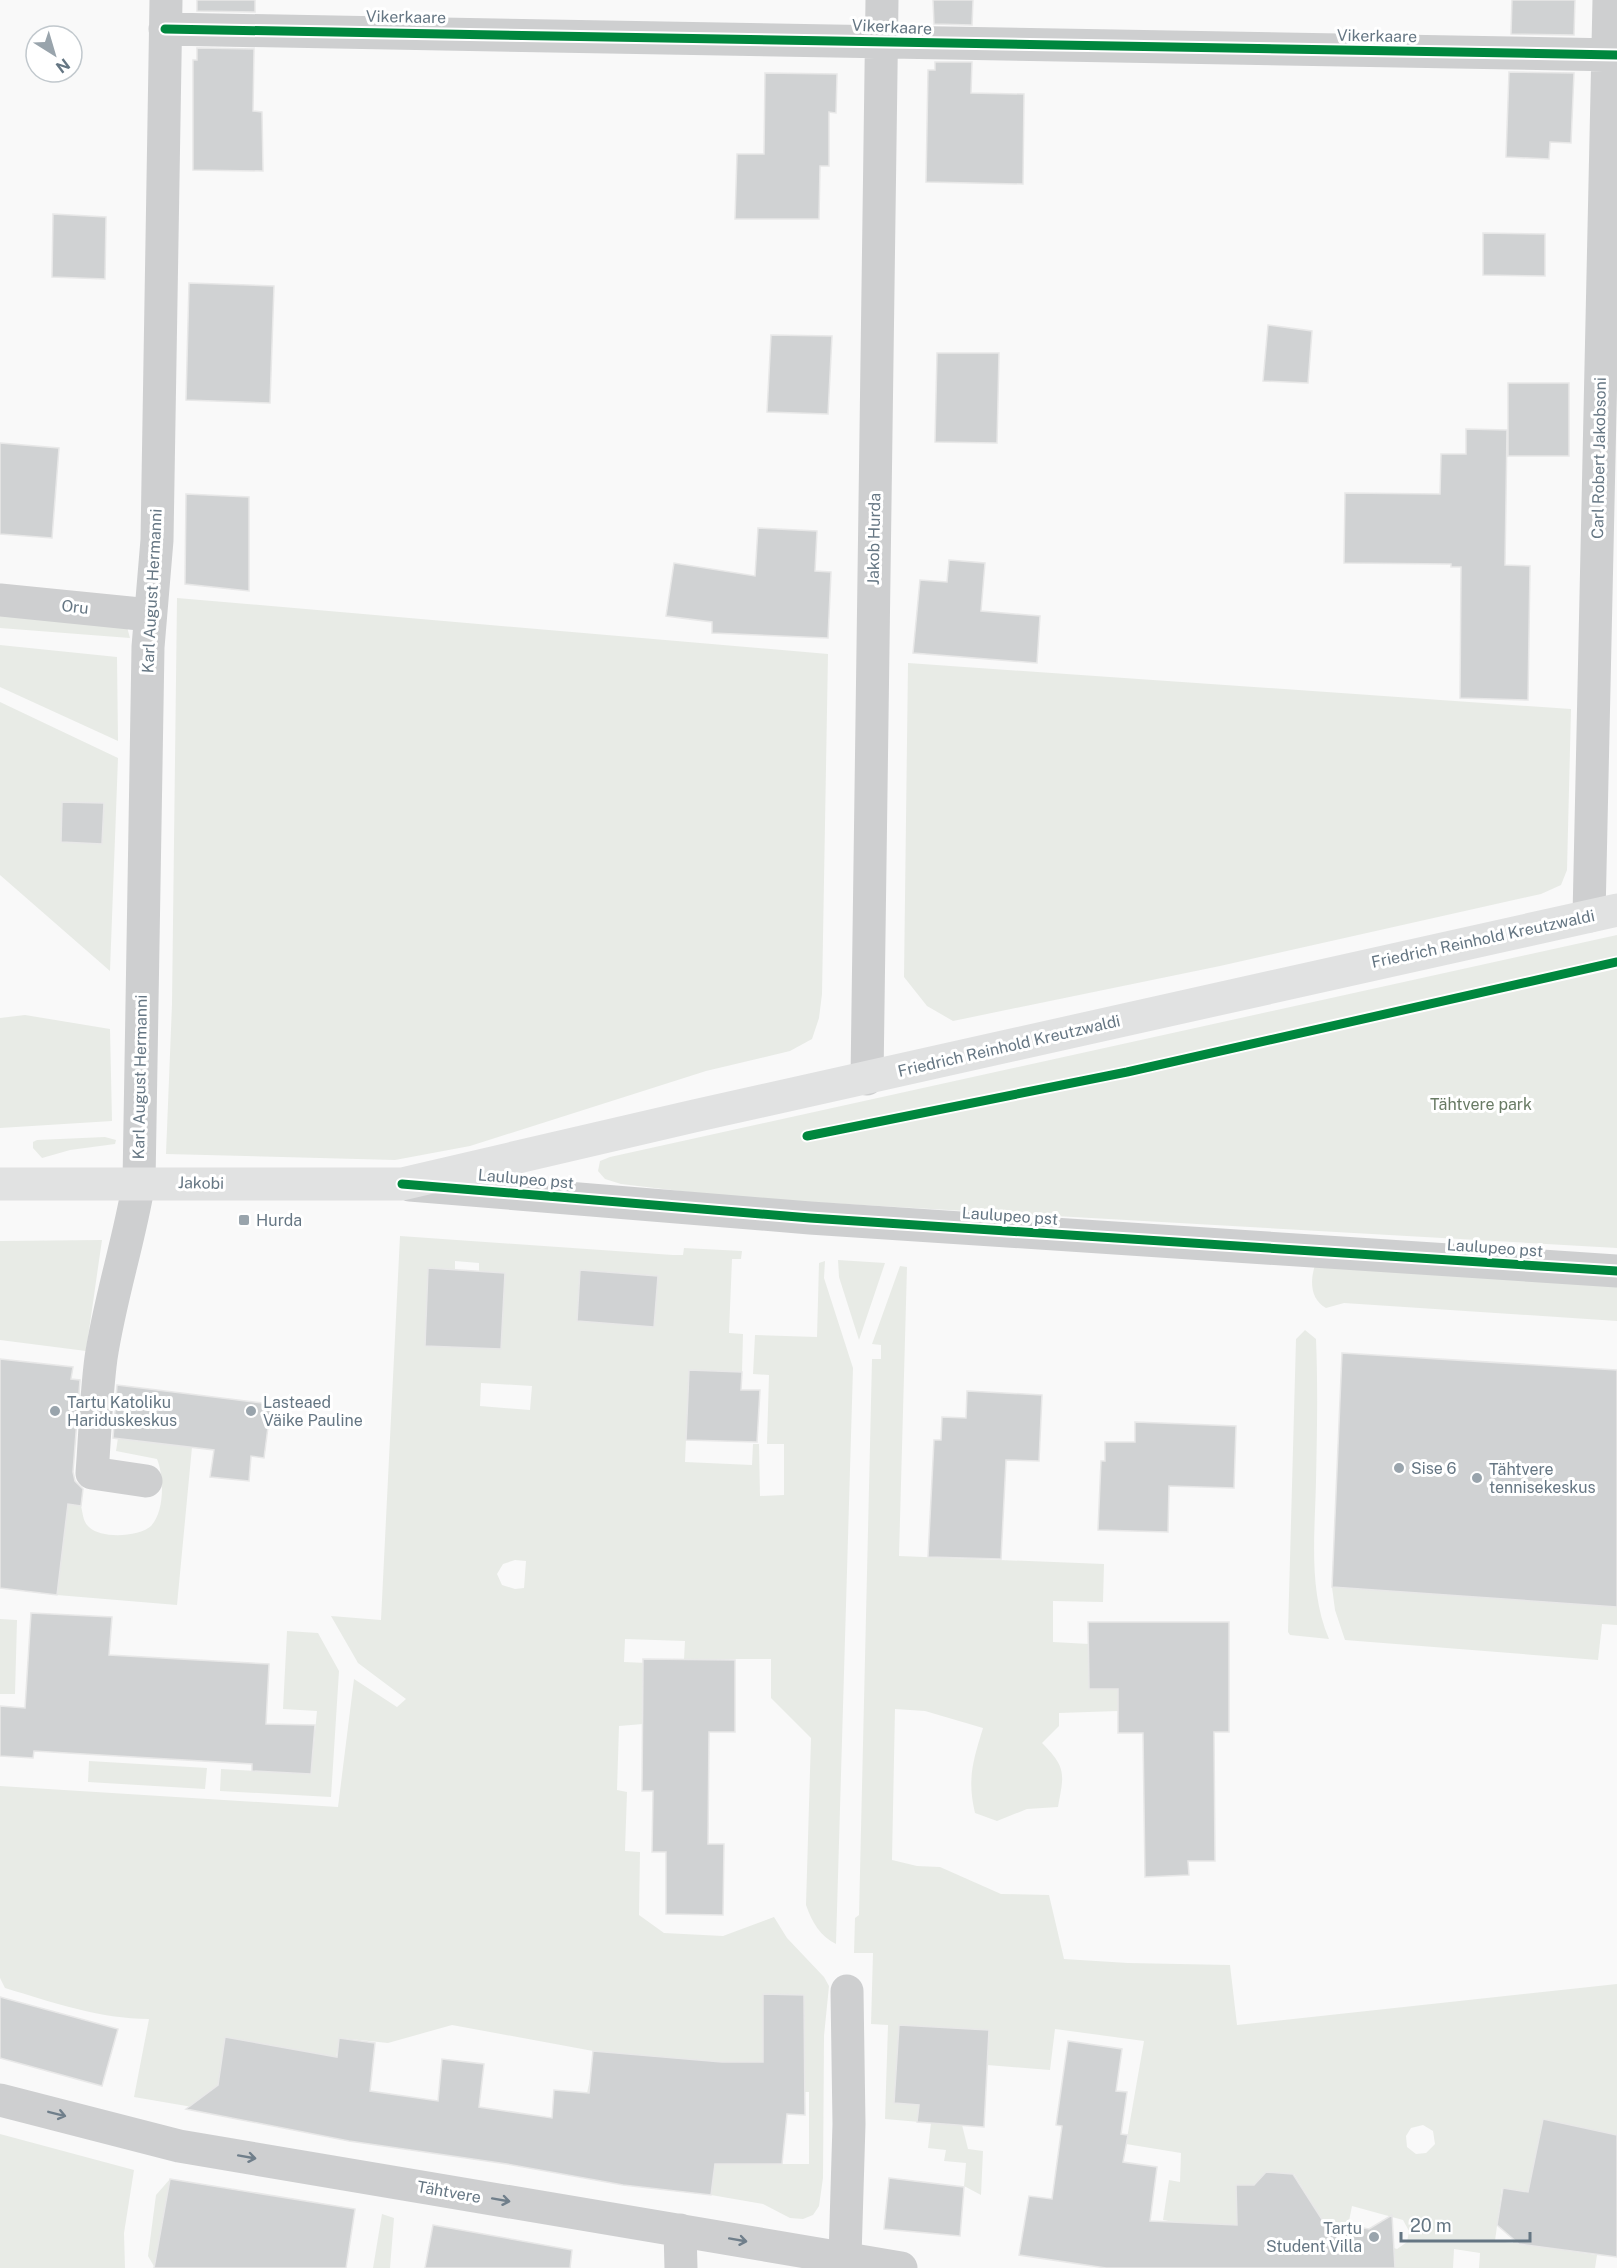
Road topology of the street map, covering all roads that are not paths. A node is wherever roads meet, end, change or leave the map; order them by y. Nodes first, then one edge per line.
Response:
1 (882, 0) edge
2 (1609, 0) edge
3 (166, 14) edge
4 (881, 43) junction
5 (1613, 55) edge
6 (0, 600) edge
7 (150, 615) junction
8 (1603, 913) edge
9 (867, 1079) junction
10 (139, 1182) junction
11 (0, 1184) edge
12 (402, 1184) junction
13 (1617, 1271) edge
14 (146, 1481) dead end
15 (847, 1991) dead end
16 (0, 2100) edge
17 (680, 2230) junction
18 (845, 2258) junction
19 (681, 2268) edge
20 (901, 2268) edge

1 - 4 street, Jakob Hurda
2 - 5 street, Carl Robert Jakobsoni
3 - 4 street, Vikerkaare
3 - 7 street, Karl August Hermanni
4 - 5 street, Vikerkaare
4 - 9 street, Jakob Hurda
5 - 8 street, Carl Robert Jakobsoni
6 - 7 street, Oru
7 - 10 street, Karl August Hermanni
8 - 9 main road, Friedrich Reinhold Kreutzwaldi
9 - 12 main road, Friedrich Reinhold Kreutzwaldi
10 - 11 main road, Jakobi
10 - 12 main road, Jakobi
10 - 14 street, Karl August Hermanni
12 - 13 street, Laulupeo pst
15 - 18 street
16 -> 17 street, Tähtvere
17 -> 18 street, Tähtvere
17 - 19 street
18 - 20 street, Tähtvere

